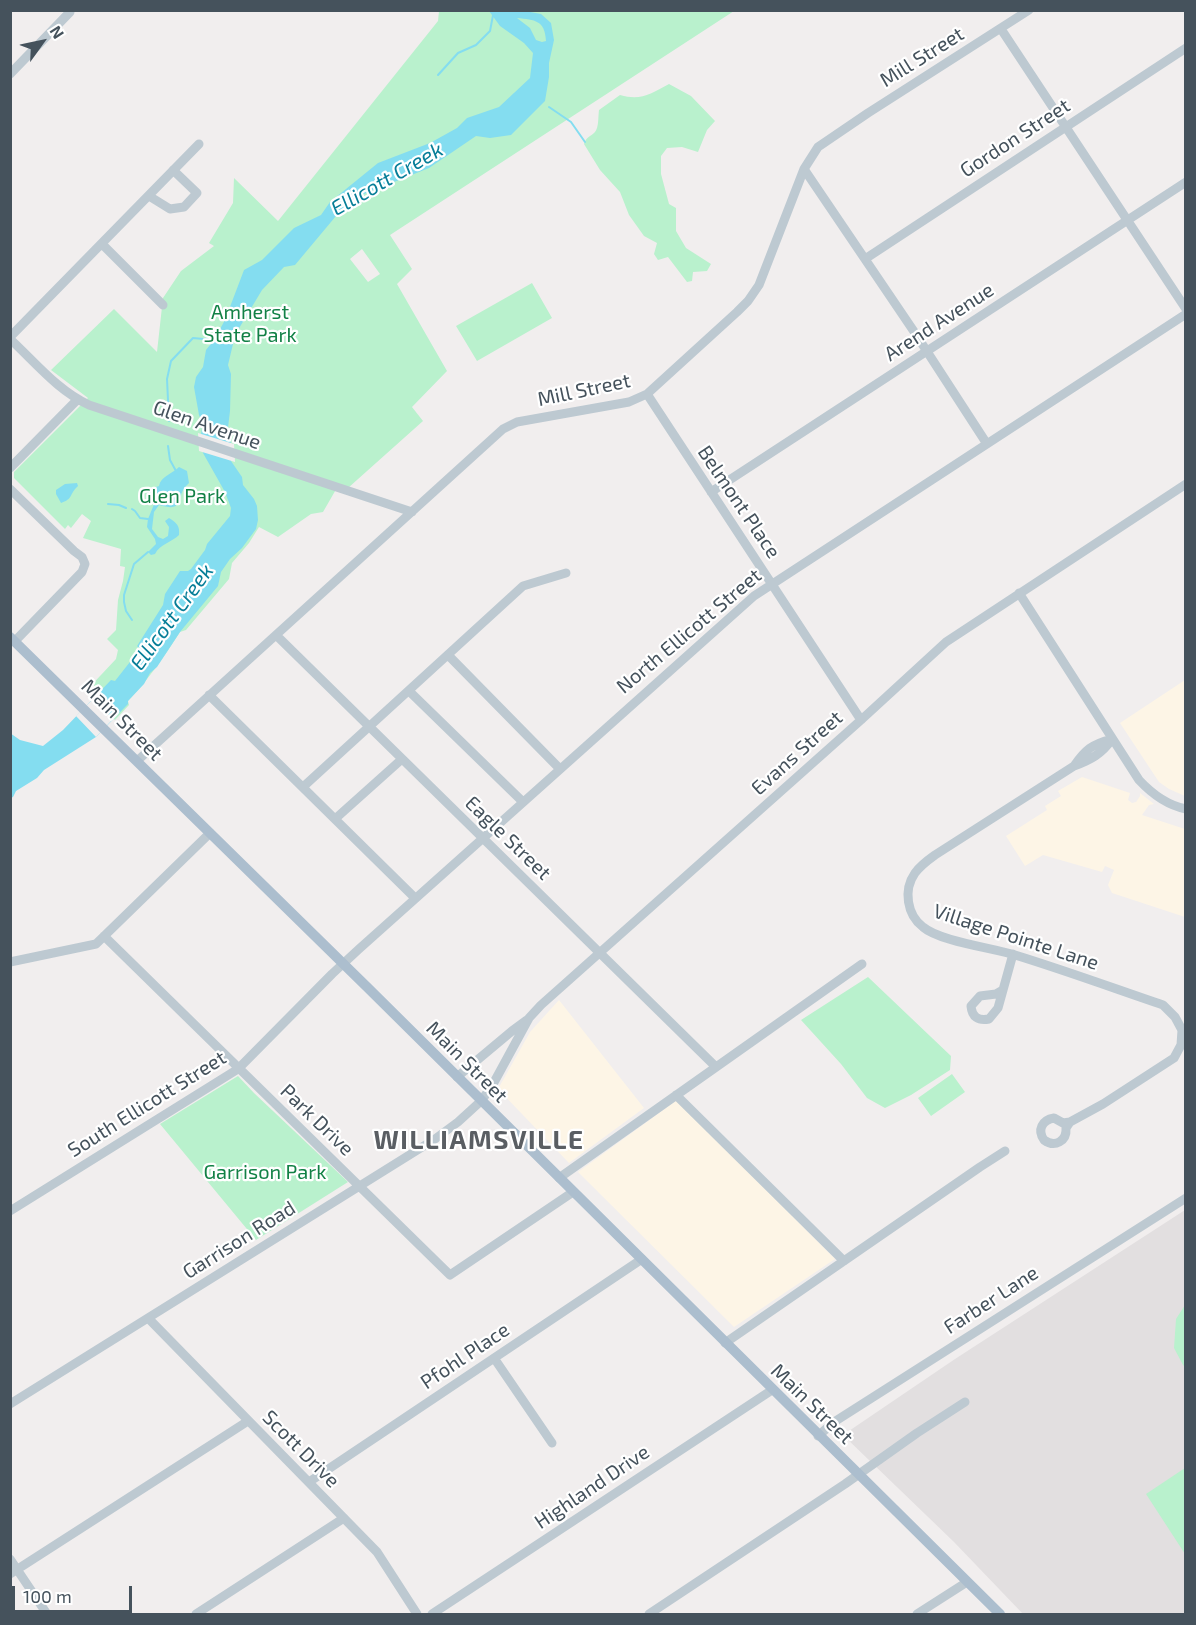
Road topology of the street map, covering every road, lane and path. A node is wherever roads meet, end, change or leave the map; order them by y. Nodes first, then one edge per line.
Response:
1 (1029, 10) edge
2 (70, 12) dead end
3 (1001, 29) junction
4 (1185, 48) edge
5 (13, 72) edge
6 (1066, 126) junction
7 (199, 144) dead end
8 (804, 169) junction
9 (173, 170) junction
10 (1185, 182) edge
11 (149, 196) junction
12 (1127, 220) junction
13 (102, 244) junction
14 (865, 259) junction
15 (163, 305) dead end
16 (1185, 309) edge
17 (1185, 314) edge
18 (10, 338) edge
19 (927, 351) junction
20 (647, 394) junction
21 (77, 400) junction
22 (987, 444) junction
23 (10, 468) edge
24 (1185, 484) edge
25 (10, 489) edge
26 (711, 492) junction
27 (412, 512) junction
28 (566, 573) dead end
29 (772, 584) junction
30 (1019, 593) junction
31 (276, 635) junction
32 (13, 639) edge
33 (448, 655) junction
34 (410, 691) junction
35 (209, 695) junction
36 (861, 720) junction
37 (369, 727) junction
38 (1112, 739) junction
39 (402, 759) junction
40 (137, 760) junction
41 (559, 768) junction
42 (303, 787) junction
43 (523, 802) junction
44 (1185, 809) edge
45 (335, 819) junction
46 (210, 833) junction
47 (482, 838) junction
48 (415, 898) junction
49 (104, 936) junction
50 (599, 953) junction
51 (1013, 954) junction
52 (10, 962) edge
53 (343, 964) junction
54 (862, 964) dead end
55 (1003, 990) dead end
56 (529, 1018) junction
57 (716, 1067) junction
58 (238, 1069) junction
59 (457, 1077) junction
60 (676, 1095) junction
61 (481, 1101) junction
62 (1070, 1122) dead end
63 (1005, 1151) dead end
64 (558, 1178) junction
65 (359, 1186) junction
66 (573, 1192) junction
67 (1185, 1198) edge
68 (10, 1211) edge
69 (642, 1259) junction
70 (844, 1261) junction
71 (148, 1318) junction
72 (725, 1343) junction
73 (495, 1358) junction
74 (772, 1390) junction
75 (966, 1402) dead end
76 (10, 1404) edge
77 (248, 1421) junction
78 (818, 1436) junction
79 (552, 1443) dead end
80 (859, 1475) junction
81 (309, 1482) junction
82 (344, 1518) junction
83 (10, 1558) edge
84 (14, 1572) edge
85 (967, 1582) junction
86 (47, 1614) edge
87 (196, 1614) edge
88 (417, 1614) edge
89 (432, 1614) edge
90 (649, 1614) edge
91 (917, 1614) edge
92 (1000, 1614) edge

1 - 3 street, Mill Street
2 - 5 street
3 - 6 street
3 - 8 street, Mill Street
4 - 6 street, Gordon Street
6 - 12 street
6 - 14 street, Gordon Street
7 - 9 street
8 - 14 street
8 - 20 street, Mill Street
9 - 11 street
9 - 11 street
10 - 12 street, Arend Avenue
11 - 13 street
12 - 16 street
12 - 19 street, Arend Avenue
13 - 15 street
13 - 18 street
14 - 19 street
17 - 22 street, North Ellicott Street
18 - 21 street, Glen Avenue
19 - 22 street
19 - 26 street, Arend Avenue
20 - 26 street, Belmont Place
20 - 27 street, Mill Street
21 - 23 street
21 - 27 street, Glen Avenue
22 - 29 street, North Ellicott Street
24 - 30 street, Evans Street
25 - 32 street
26 - 29 street, Belmont Place
27 - 31 street, Mill Street
28 - 33 street
29 - 36 street, Belmont Place
29 - 41 street, North Ellicott Street
30 - 36 street, Evans Street
30 - 38 street
31 - 35 street, Mill Street
31 - 37 street, Eagle Street
32 - 40 main road, Main Street
33 - 34 street
33 - 41 street
34 - 37 street
34 - 43 street
35 - 40 street, Mill Street
35 - 42 street
36 - 50 street, Evans Street
37 - 39 street, Eagle Street
37 - 42 street
38 - 44 street
38 - 51 street, Village Pointe Lane
39 - 45 street
39 - 47 street, Eagle Street
40 - 46 main road, Main Street
41 - 43 street, North Ellicott Street
42 - 45 street
43 - 47 street, North Ellicott Street
45 - 48 street
46 - 49 street
46 - 53 main road, Main Street
47 - 48 street, North Ellicott Street
47 - 50 street, Eagle Street
48 - 53 street, North Ellicott Street
49 - 52 street
49 - 58 street, Park Drive
50 - 56 street, Evans Street
50 - 57 street, Eagle Street
51 - 55 street
51 - 62 street, Village Pointe Lane
53 - 58 street, South Ellicott Street
53 - 59 main road, Main Street
54 - 57 street
56 - 59 street
56 - 61 street, Evans Street
57 - 60 street
58 - 65 street, Park Drive
58 - 68 street, South Ellicott Street
59 - 61 main road, Main Street
60 - 64 street
60 - 70 street
61 - 64 main road, Main Street
61 - 65 street, Garrison Road
63 - 70 street
64 - 66 main road, Main Street
65 - 66 street, Park Drive
65 - 71 street, Garrison Road
66 - 69 main road, Main Street
67 - 78 street, Farber Lane
69 - 72 main road, Main Street
69 - 73 street, Pfohl Place
70 - 72 street
71 - 76 street, Garrison Road
71 - 77 street, Scott Drive
72 - 74 main road, Main Street
73 - 79 street
73 - 81 street, Pfohl Place
74 - 78 main road, Main Street
74 - 89 street, Highland Drive
75 - 80 street
77 - 81 street, Scott Drive
77 - 84 street
78 - 80 main road, Main Street
80 - 85 main road, Main Street
80 - 90 street
81 - 82 street, Scott Drive
82 - 87 street
82 - 88 street, Scott Drive
83 - 84 street
84 - 86 street
85 - 91 street
85 - 92 main road, Main Street

